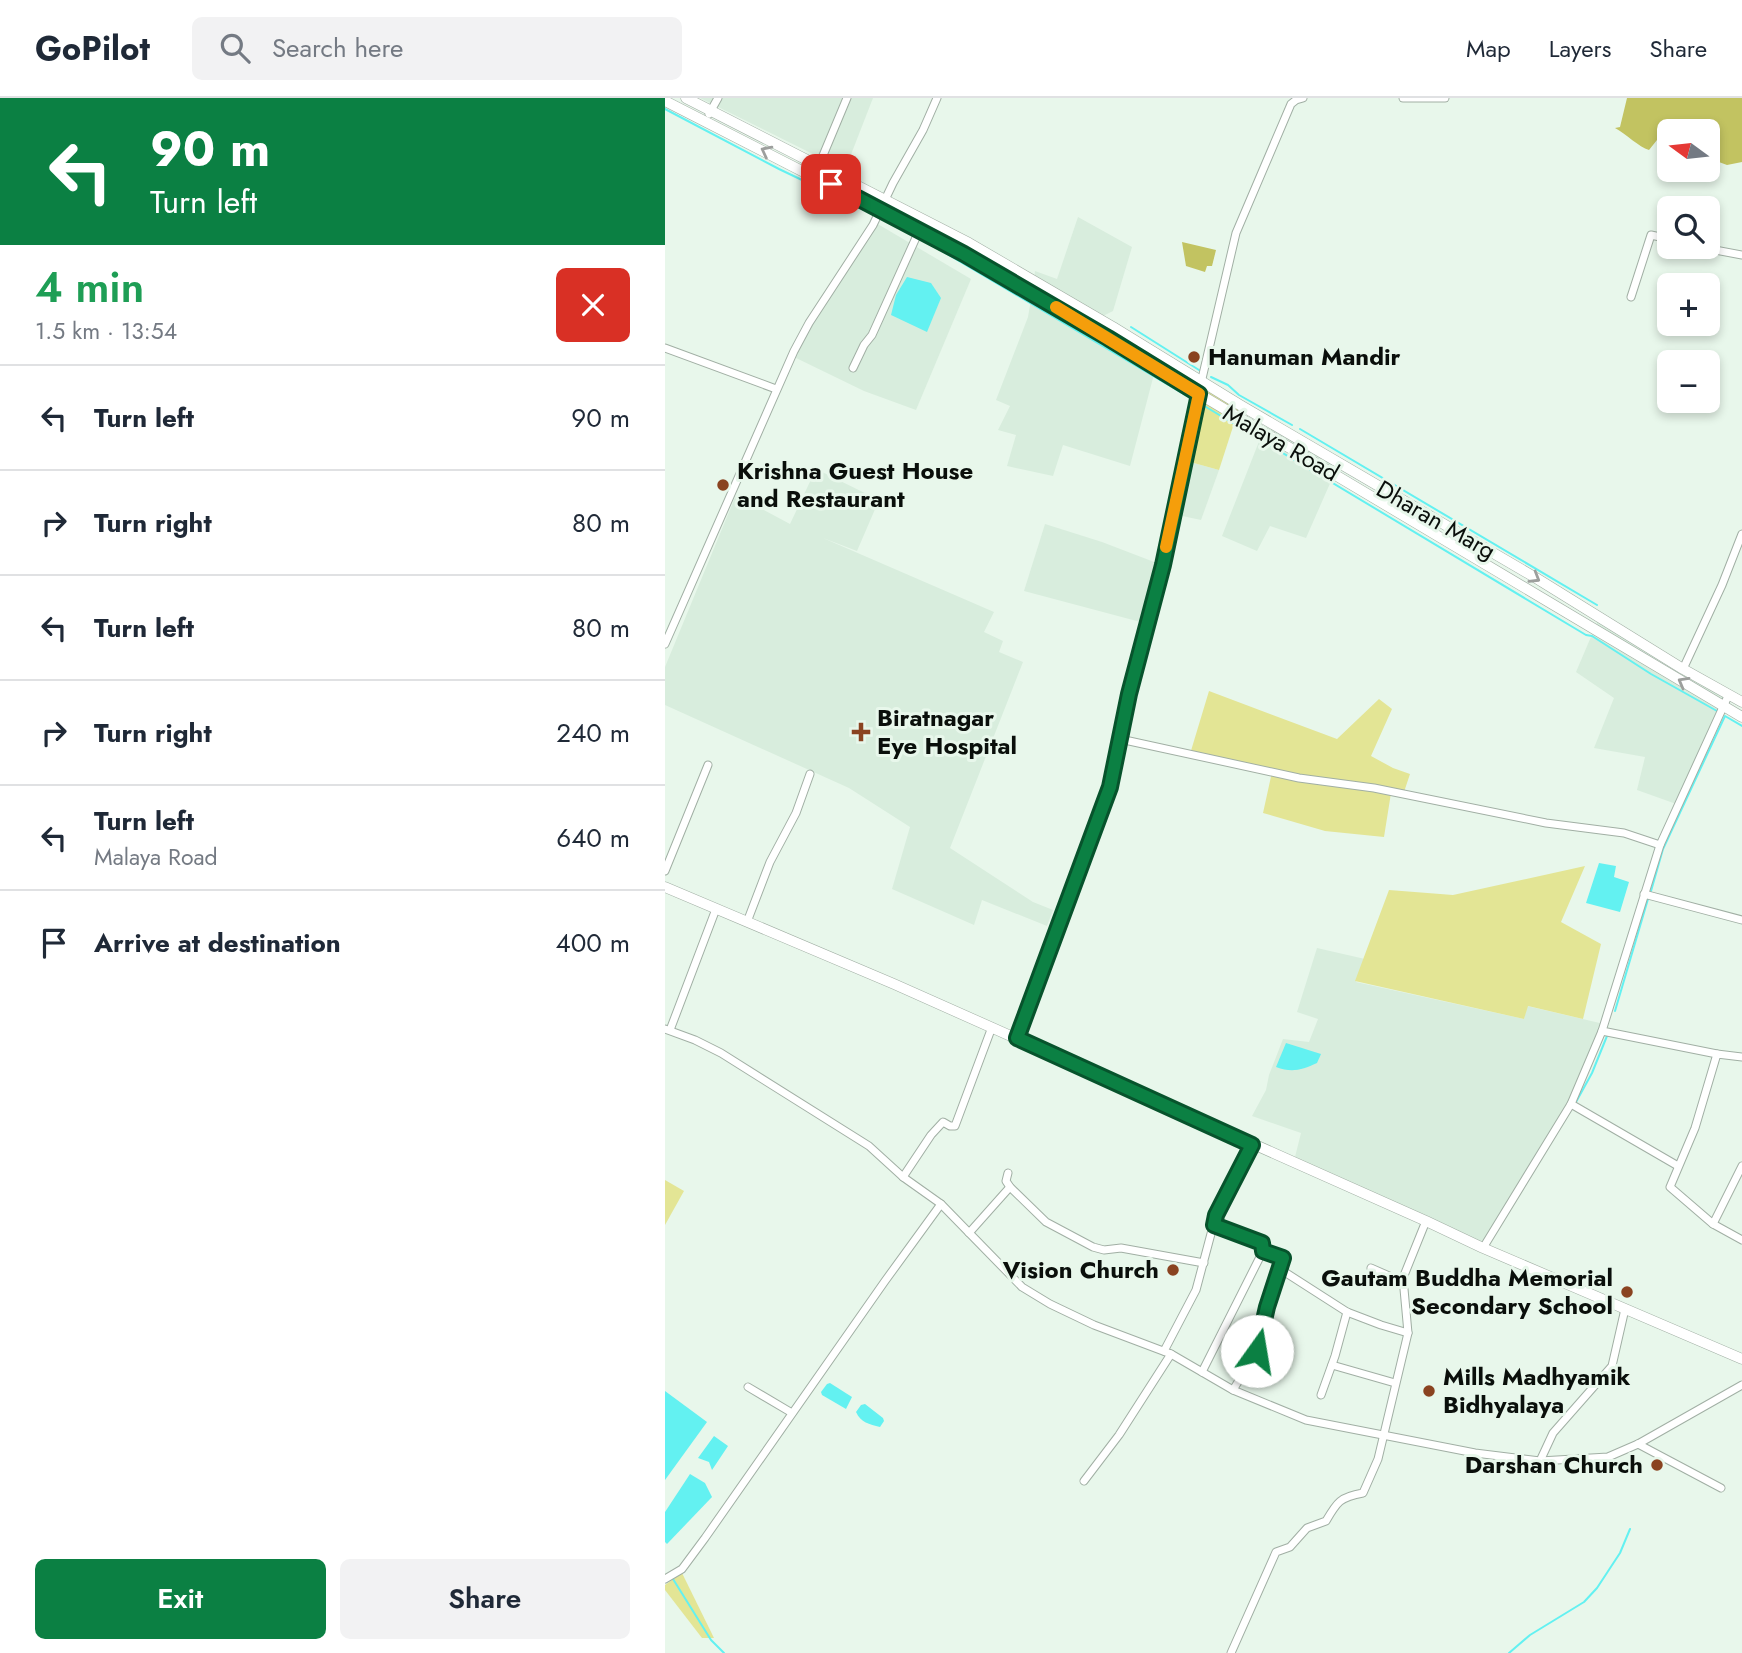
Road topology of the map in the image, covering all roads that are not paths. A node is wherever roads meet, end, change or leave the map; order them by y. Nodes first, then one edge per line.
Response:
1 (686, 98) edge
2 (717, 98) edge
3 (847, 98) edge
4 (937, 98) edge
5 (1303, 98) edge
6 (1403, 98) edge
7 (1445, 98) edge
8 (665, 101) edge
9 (711, 110) junction
10 (706, 121) junction
11 (819, 165) junction
12 (886, 199) junction
13 (880, 210) junction
14 (919, 231) junction
15 (1657, 236) edge
16 (1720, 251) edge
17 (988, 254) junction
18 (1742, 255) edge
19 (982, 265) junction
20 (1631, 297) dead end
21 (665, 348) edge
22 (853, 368) dead end
23 (1203, 382) junction
24 (776, 389) junction
25 (1199, 394) junction
26 (1352, 470) junction
27 (1346, 481) junction
28 (1742, 534) edge
29 (665, 643) edge
30 (1683, 669) junction
31 (1729, 694) junction
32 (1742, 702) edge
33 (1723, 705) junction
34 (1742, 716) edge
35 (1119, 739) junction
36 (708, 765) dead end
37 (810, 774) dead end
38 (1660, 845) junction
39 (665, 871) edge
40 (665, 887) edge
41 (1644, 894) junction
42 (716, 909) junction
43 (1742, 920) edge
44 (747, 922) junction
45 (992, 1027) junction
46 (668, 1030) edge
47 (1602, 1031) junction
48 (1017, 1038) junction
49 (1717, 1054) junction
50 (1742, 1058) edge
51 (1571, 1104) junction
52 (1252, 1145) junction
53 (1678, 1166) junction
54 (1742, 1166) edge
55 (1008, 1173) dead end
56 (903, 1177) junction
57 (1010, 1187) junction
58 (941, 1205) junction
59 (1426, 1221) junction
60 (1713, 1224) junction
61 (1214, 1225) junction
62 (969, 1233) junction
63 (1742, 1240) edge
64 (1483, 1248) junction
65 (1263, 1251) junction
66 (1204, 1263) junction
67 (1371, 1268) dead end
68 (1280, 1269) junction
69 (1403, 1278) junction
70 (1626, 1309) junction
71 (1347, 1312) junction
72 (1408, 1332) junction
73 (1167, 1353) junction
74 (1742, 1359) edge
75 (1332, 1365) junction
76 (1202, 1372) junction
77 (1395, 1383) junction
78 (1742, 1385) edge
79 (748, 1387) dead end
80 (1233, 1390) junction
81 (1321, 1395) dead end
82 (792, 1413) junction
83 (1382, 1436) junction
84 (1639, 1444) junction
85 (1540, 1461) junction
86 (1084, 1481) dead end
87 (1721, 1488) dead end
88 (665, 1579) edge
89 (1231, 1653) edge

1 - 9 main road, Dharan Marg
2 - 9 street
3 - 11 street
4 - 12 street
5 - 23 street
6 - 7 street
8 - 10 main road, Malaya Road
9 - 10 street
9 - 11 main road, Dharan Marg
13 -> 10 main road, Malaya Road
11 - 12 main road, Dharan Marg
12 - 13 street
12 - 17 main road, Dharan Marg
13 - 14 main road, Malaya Road
13 - 24 street
14 - 19 main road, Malaya Road
14 - 22 street
15 - 20 street
16 - 18 street
17 - 19 main road
17 - 23 main road, Dharan Marg
19 - 25 main road, Malaya Road
21 - 24 street
23 - 25 street
23 - 26 main road, Dharan Marg
24 - 29 street
25 - 27 main road, Malaya Road
25 - 35 street
26 - 27 main road
26 -> 30 main road, Dharan Marg
33 -> 27 main road, Malaya Road
28 - 30 street
30 - 31 main road, Dharan Marg
31 - 32 main road, Dharan Marg
31 - 33 street
33 - 34 main road, Malaya Road
33 - 38 street
35 - 38 street
35 - 48 street
36 - 39 street
37 - 44 street
38 - 41 street
40 - 42 main road
41 - 43 street
41 - 47 street
42 - 44 main road
42 - 46 street
44 - 45 main road
45 - 48 main road
45 - 56 street
46 - 56 street
47 - 49 street
47 - 51 street
48 - 52 main road
49 - 50 street
49 - 53 street
51 - 53 street
51 - 64 street
52 - 59 main road
52 - 61 street
53 - 60 street
54 - 60 street
55 - 57 street
56 - 58 street
57 - 62 street
57 - 66 street
58 - 62 street
58 - 82 street
59 - 64 main road
59 - 69 street
60 - 63 street
61 - 65 street
61 - 66 street
62 - 73 street
64 - 70 main road
65 - 68 street
65 - 76 street
66 - 73 street
67 - 69 street
68 - 71 street
68 - 80 street
69 - 72 street
70 - 74 main road
70 - 85 street
71 - 72 street
71 - 75 street
72 - 77 street
73 - 76 street
73 - 86 street
75 - 77 street
75 - 81 street
76 - 80 street
77 - 83 street
78 - 84 street
79 - 82 street
80 - 83 street
82 - 88 street
83 - 85 street
83 - 89 street
84 - 85 street
84 - 87 street

